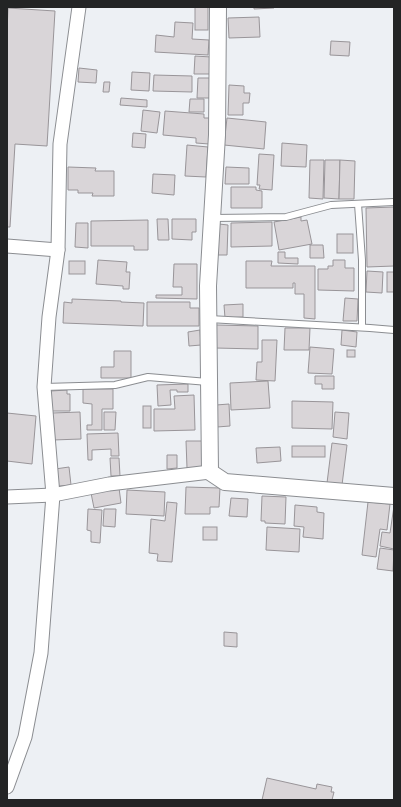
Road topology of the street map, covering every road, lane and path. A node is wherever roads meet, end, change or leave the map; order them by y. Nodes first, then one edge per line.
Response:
1 (79, 7) edge
2 (218, 7) edge
3 (394, 202) edge
4 (358, 204) junction
5 (212, 218) junction
6 (7, 246) edge
7 (58, 250) junction
8 (208, 319) junction
9 (362, 327) junction
10 (394, 330) edge
11 (208, 382) junction
12 (44, 386) junction
13 (210, 472) junction
14 (53, 495) junction
15 (394, 496) edge
16 (7, 497) edge
17 (11, 765) edge
18 (7, 787) edge

1 - 7 street
2 - 5 street
3 - 4 lane
4 - 5 lane
4 - 9 lane
5 - 8 street
6 - 7 street
7 - 12 street
8 - 9 lane
8 - 11 street
9 - 10 lane
11 - 12 lane
11 - 13 street
12 - 14 street
13 - 14 street
13 - 15 street
14 - 16 street
14 - 17 street
17 - 18 street

